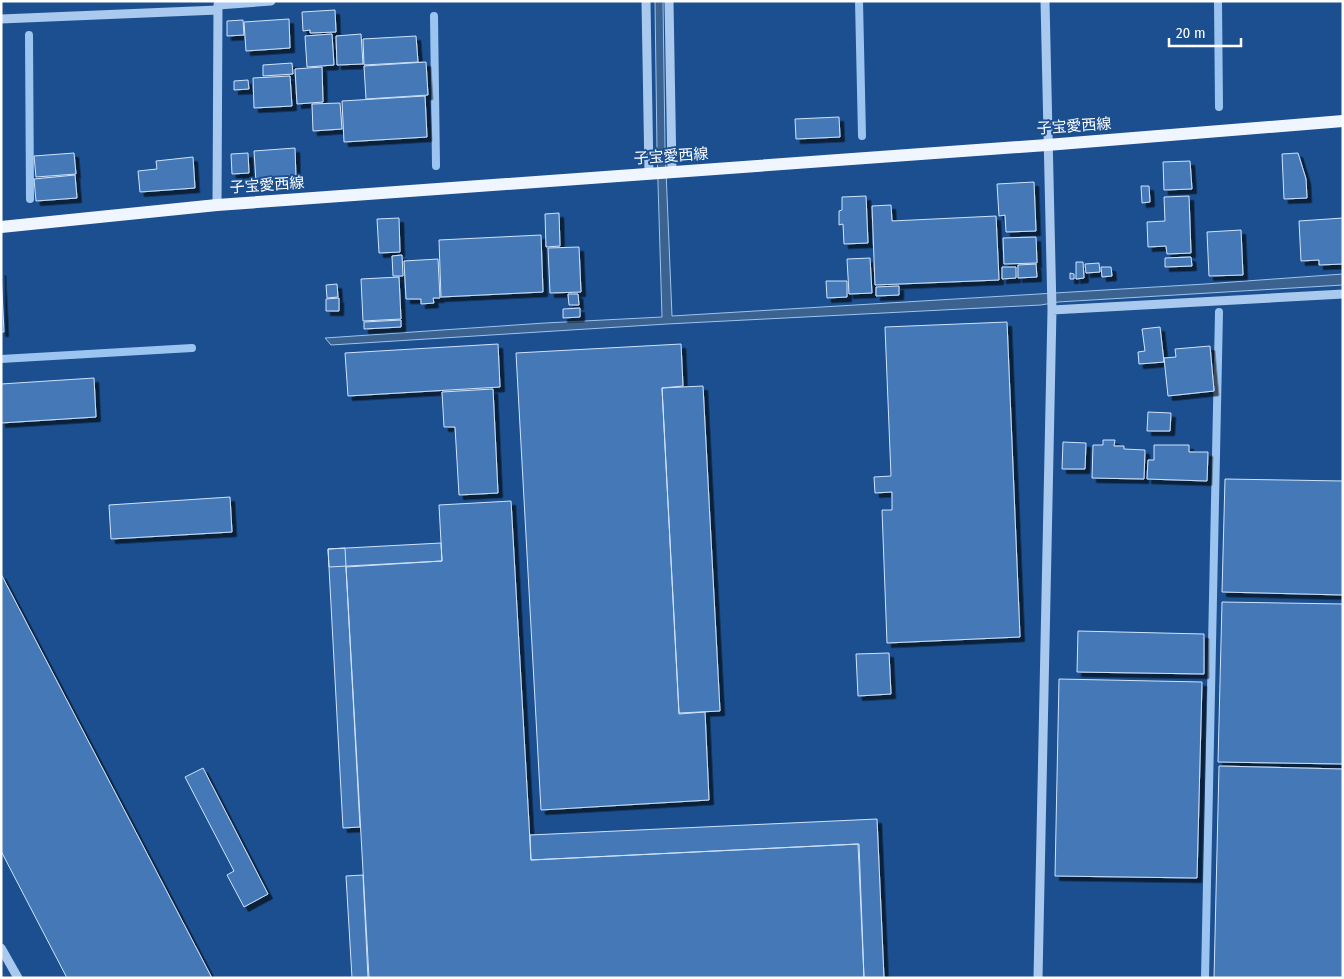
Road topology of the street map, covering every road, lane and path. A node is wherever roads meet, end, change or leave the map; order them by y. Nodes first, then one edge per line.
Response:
1 (271, 1) edge
2 (646, 1) edge
3 (669, 1) edge
4 (1045, 1) edge
5 (222, 5) edge
6 (1, 19) edge
7 (1343, 121) edge
8 (1047, 145) junction
9 (672, 172) junction
10 (649, 174) junction
11 (217, 205) junction
12 (1, 227) edge
13 (1343, 294) edge
14 (1052, 310) junction
15 (1, 948) edge
16 (18, 978) edge
17 (1038, 978) edge

1 - 5 street
2 - 10 street
3 - 9 street
4 - 8 street
5 - 6 street
5 - 11 street
7 - 8 main road, 子宝愛西線
8 - 9 main road, 子宝愛西線
8 - 14 street
9 - 10 main road, 子宝愛西線
10 - 11 main road, 子宝愛西線
11 - 12 main road, 子宝愛西線
13 - 14 street
14 - 17 street
15 - 16 street

